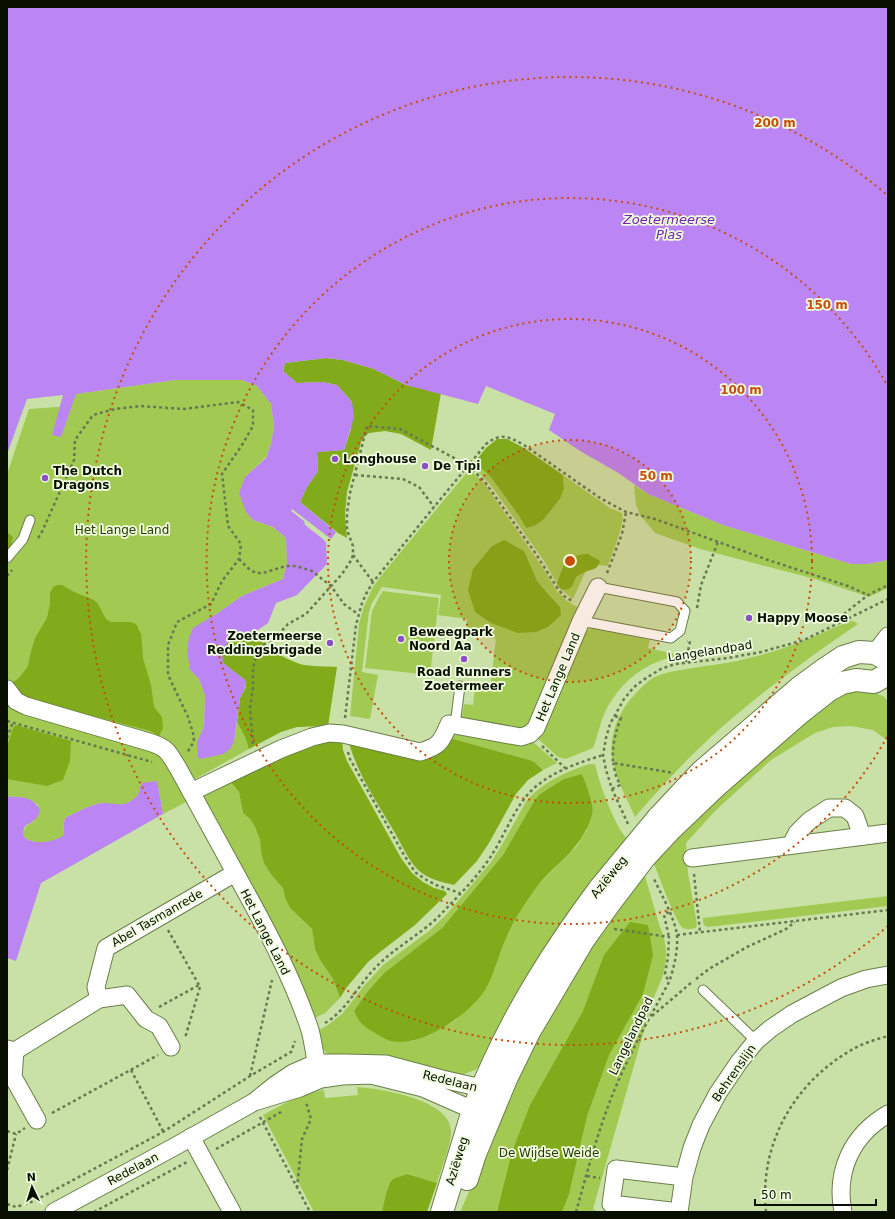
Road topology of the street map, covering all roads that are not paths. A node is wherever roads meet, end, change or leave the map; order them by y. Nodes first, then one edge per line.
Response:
1 (30, 520) dead end
2 (7, 558) edge
3 (598, 587) joint
4 (584, 616) junction
5 (888, 636) edge
6 (882, 657) edge
7 (883, 682) edge
8 (460, 686) dead end
9 (7, 689) edge
10 (456, 725) junction
11 (191, 792) junction
12 (665, 823) junction
13 (888, 833) edge
14 (862, 836) junction
15 (791, 845) junction
16 (692, 858) road end
17 (235, 872) junction
18 (604, 896) junction
19 (888, 975) edge
20 (703, 990) dead end
21 (99, 999) junction
22 (756, 1041) junction
23 (171, 1047) road end
24 (11, 1050) edge
25 (318, 1071) junction
26 (482, 1088) junction
27 (484, 1108) junction
28 (888, 1114) edge
29 (37, 1120) road end
30 (191, 1138) junction
31 (684, 1177) dead end
32 (54, 1212) edge
33 (232, 1212) edge
34 (442, 1212) edge
35 (456, 1212) edge
36 (843, 1212) edge

1 - 2 lane
3 - 4 street, Het Lange Land
3 - 4 lane
4 - 10 street, Het Lange Land
5 - 6 street
6 - 7 street
6 - 12 street, Aziëweg
7 - 12 street, Aziëweg
8 - 10 lane
9 - 11 street, Het Lange Land
10 - 11 street
11 - 17 street, Het Lange Land
12 - 18 street, Aziëweg, bridge
13 - 14 street
14 - 15 street
14 - 15 street
15 - 16 street
17 - 21 street, Abel Tasmanrede
17 - 25 street, Het Lange Land
18 - 26 street, Aziëweg
18 - 27 street, Aziëweg
19 - 22 street, Behrenslijn
20 - 22 lane
21 - 23 street
21 - 24 street
22 - 31 street, Behrenslijn
24 - 29 street
25 - 26 street, Redelaan
25 - 27 street, Redelaan
25 - 30 street, Redelaan
26 - 27 street, Aziëweg
27 - 34 street, Aziëweg
27 - 35 street, Aziëweg
28 - 36 street
30 - 32 street, Redelaan
30 - 33 street

